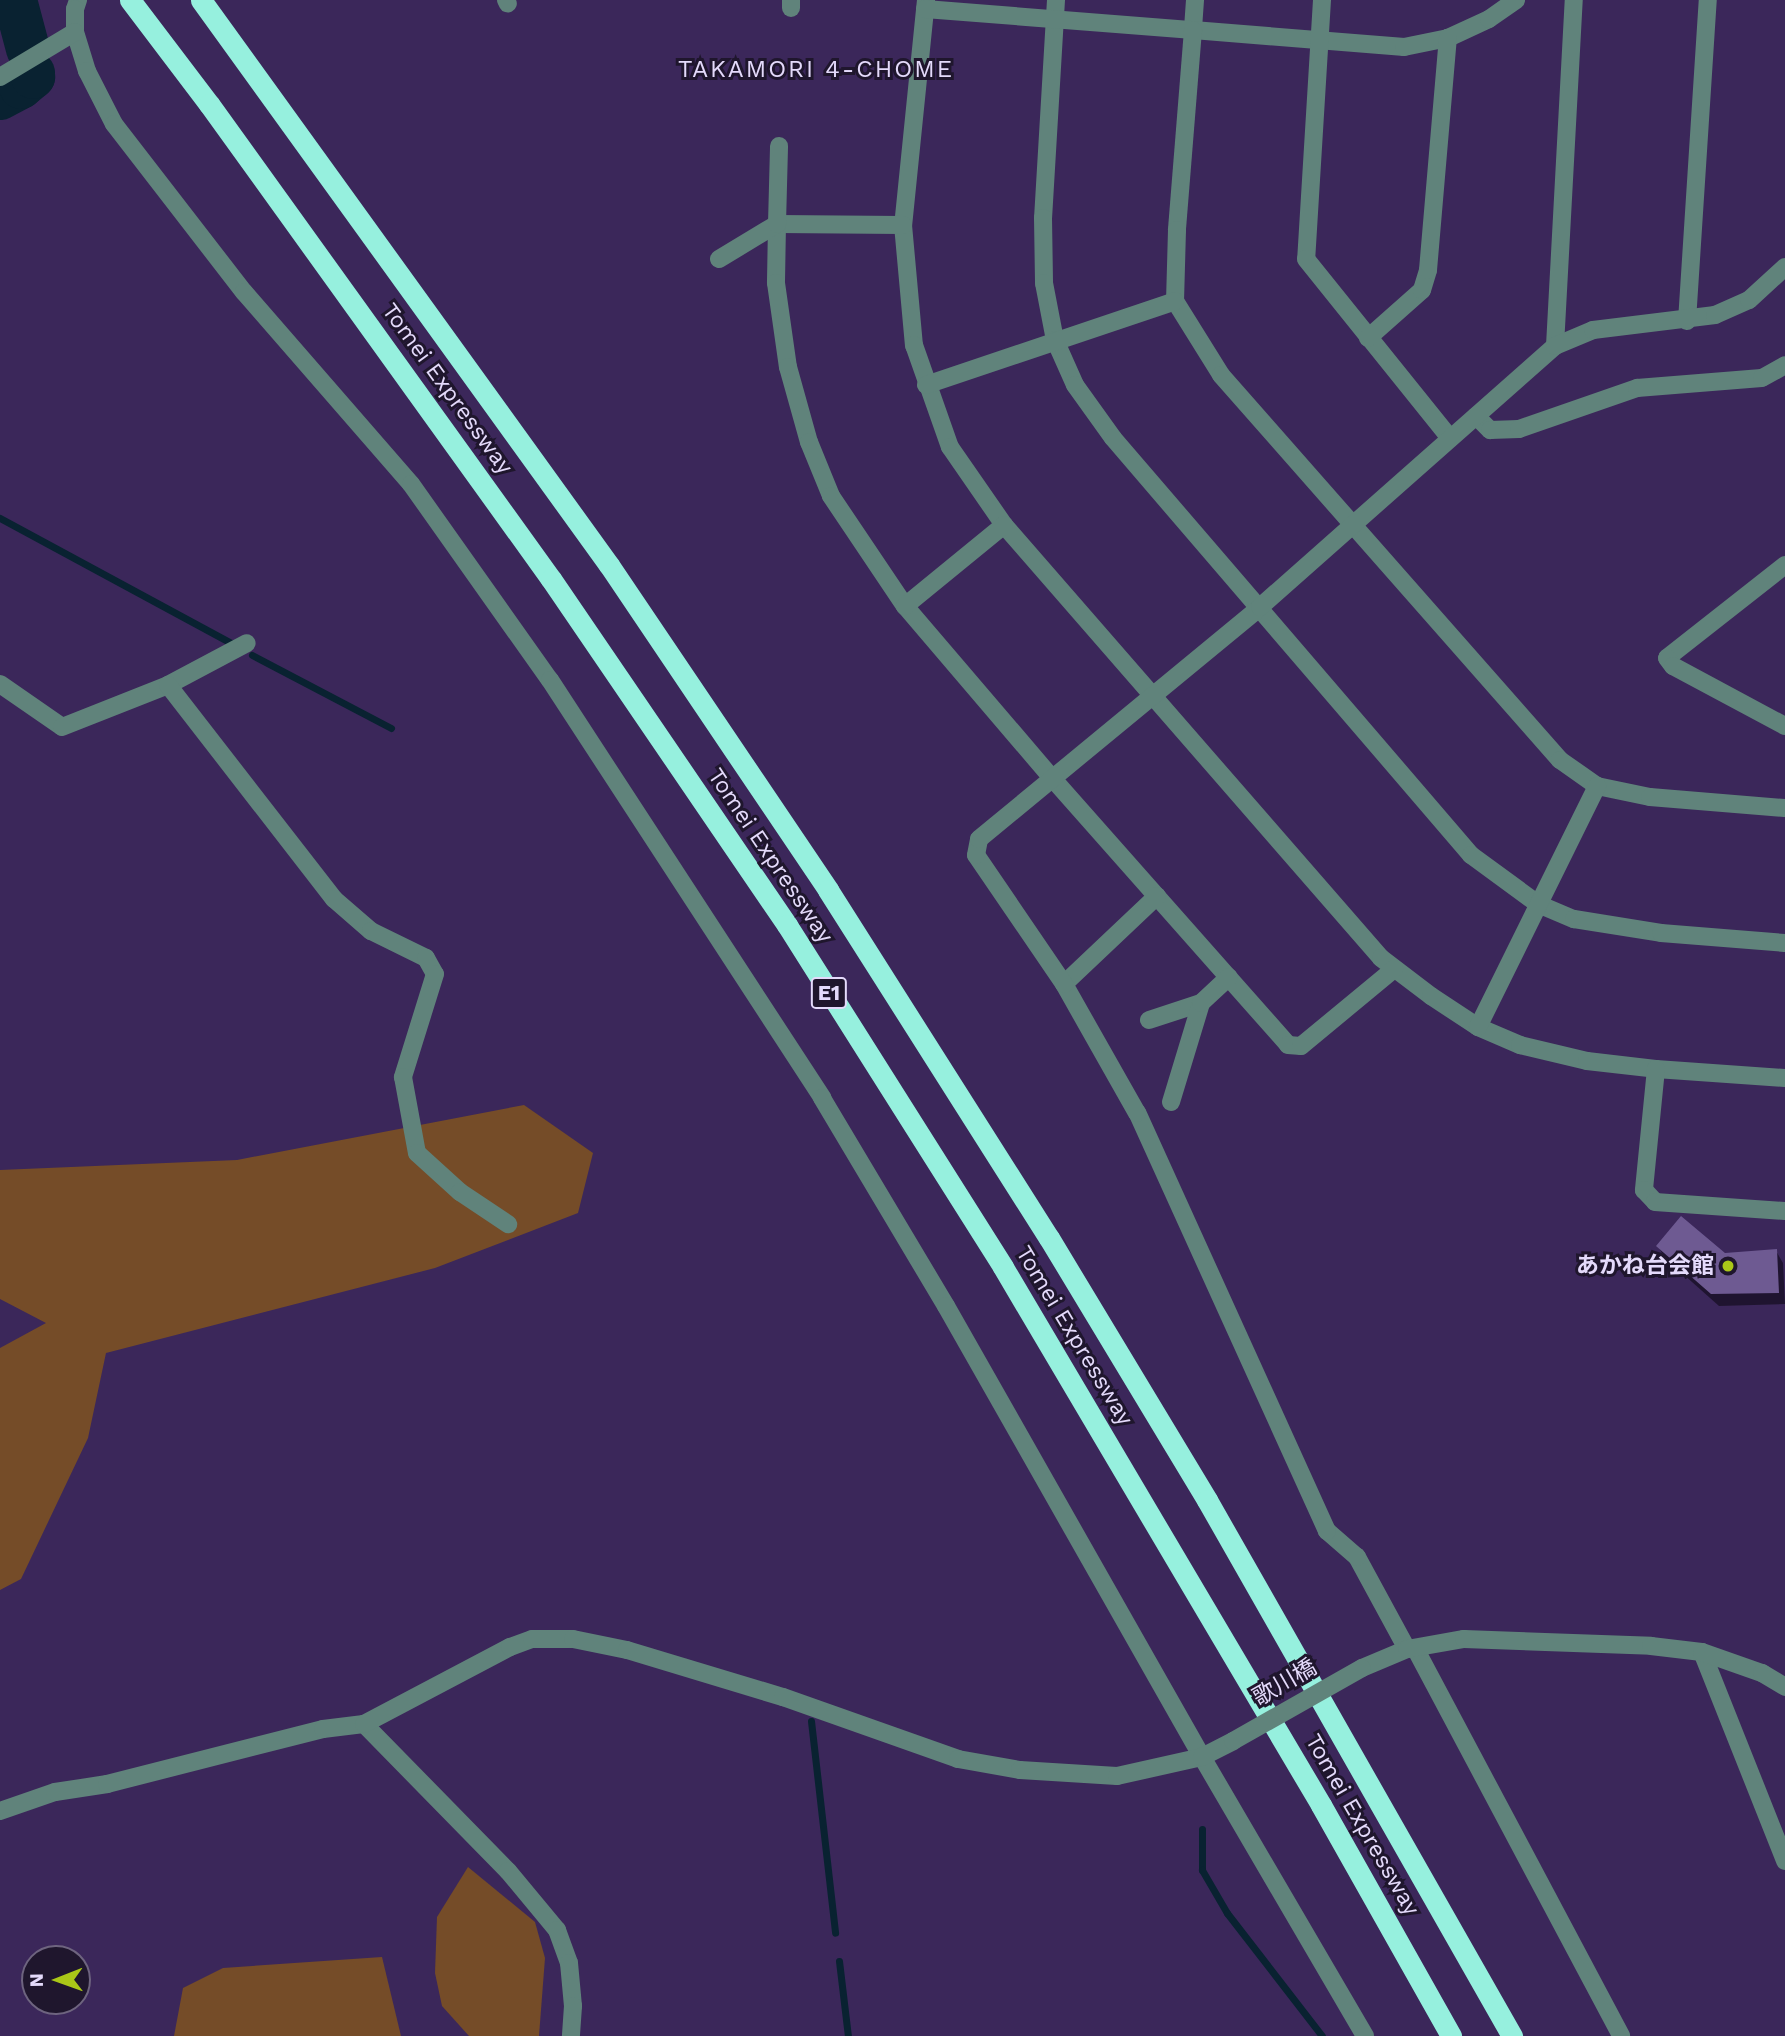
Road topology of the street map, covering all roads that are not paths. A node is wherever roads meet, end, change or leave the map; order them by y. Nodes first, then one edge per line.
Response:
1 (130, 0) edge
2 (201, 0) edge
3 (1056, 0) edge
4 (1195, 0) edge
5 (1322, 0) edge
6 (1516, 0) edge
7 (1574, 0) edge
8 (1707, 0) edge
9 (74, 3) edge
10 (925, 4) edge
11 (1055, 20) junction
12 (1194, 30) junction
13 (75, 32) junction
14 (1319, 38) junction
15 (1448, 38) junction
16 (0, 77) edge
17 (779, 146) dead end
18 (777, 224) junction
19 (903, 225) junction
20 (719, 259) dead end
21 (1785, 267) edge
22 (1175, 301) junction
23 (1687, 321) junction
24 (1368, 338) junction
25 (1055, 340) junction
26 (1555, 346) junction
27 (1785, 365) edge
28 (926, 385) junction
29 (1476, 416) junction
30 (1450, 438) junction
31 (1004, 525) junction
32 (1354, 526) junction
33 (1785, 565) edge
34 (905, 606) junction
35 (1260, 607) junction
36 (247, 643) dead end
37 (0, 684) edge
38 (168, 685) junction
39 (1152, 695) junction
40 (1785, 726) edge
41 (1053, 779) junction
42 (1597, 786) junction
43 (1785, 808) edge
44 (1157, 896) junction
45 (1538, 904) junction
46 (1785, 943) edge
47 (1394, 969) junction
48 (1228, 977) junction
49 (1064, 984) junction
50 (1201, 1003) junction
51 (1149, 1020) dead end
52 (1478, 1027) junction
53 (1656, 1069) junction
54 (1785, 1078) edge
55 (1171, 1102) dead end
56 (1785, 1211) edge
57 (508, 1224) dead end
58 (1411, 1649) junction
59 (1702, 1652) junction
60 (1785, 1687) edge
61 (364, 1724) junction
62 (1202, 1757) junction
63 (0, 1811) edge
64 (1785, 1861) edge
65 (570, 2036) edge
66 (1365, 2036) edge
67 (1451, 2036) edge
68 (1512, 2036) edge
69 (1621, 2036) edge

1 - 67 highway, Tomei Expressway / E1
2 - 68 highway, Tomei Expressway / E1
3 - 11 street
4 - 12 street
5 - 14 street
6 - 15 street
7 - 26 street
8 - 23 street
9 - 13 street
10 - 11 street
10 - 19 street
11 - 12 street
11 - 25 street
12 - 14 street
12 - 22 street
13 - 16 street
13 - 62 street
14 - 15 street
14 - 24 street
15 - 24 street
17 - 18 street
18 - 19 street
18 - 20 street
18 - 34 street
19 - 28 street
21 - 23 street
22 - 25 street
22 - 32 street
23 - 26 street
24 - 30 street
25 - 28 street
25 - 35 street
26 - 29 street
27 - 29 street
28 - 31 street
29 - 30 street
30 - 32 street
31 - 34 street
31 - 39 street
32 - 35 street
32 - 42 street
33 - 40 street
34 - 41 street
35 - 39 street
35 - 45 street
36 - 38 street
37 - 38 street
38 - 57 street
39 - 41 street
39 - 47 street
41 - 44 street
41 - 49 street
42 - 43 street
42 - 45 street
44 - 48 street
44 - 49 street
45 - 46 street
45 - 52 street
47 - 48 street
47 - 52 street
48 - 50 street
49 - 58 street
50 - 51 street
50 - 55 street
52 - 53 street
53 - 54 street
53 - 56 street
58 - 59 street, 歌川橋
58 - 62 street, 歌川橋, bridge
58 - 69 street
59 - 60 street, 歌川橋
59 - 64 street
61 - 62 street, 歌川橋
61 - 63 street, 歌川橋
61 - 65 street
62 - 66 street

